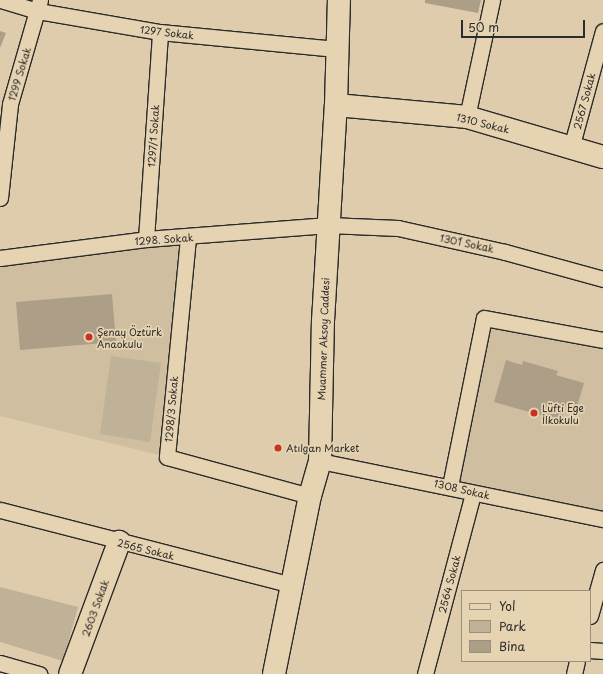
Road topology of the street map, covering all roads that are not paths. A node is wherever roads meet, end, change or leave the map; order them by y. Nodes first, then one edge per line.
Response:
1 (0, 0) edge
2 (339, 0) edge
3 (492, 0) edge
4 (39, 6) edge
5 (603, 31) edge
6 (160, 32) junction
7 (336, 48) junction
8 (5, 104) edge
9 (336, 105) junction
10 (467, 117) junction
11 (571, 148) junction
12 (603, 157) edge
13 (0, 198) edge
14 (328, 225) junction
15 (188, 238) junction
16 (146, 239) junction
17 (0, 258) edge
18 (603, 280) edge
19 (603, 340) edge
20 (320, 461) junction
21 (450, 486) junction
22 (473, 493) junction
23 (310, 496) junction
24 (0, 510) edge
25 (603, 519) edge
26 (119, 542) junction
27 (603, 570) edge
28 (293, 585) junction
29 (591, 612) edge
30 (591, 650) edge
31 (603, 651) edge
32 (0, 662) edge
33 (577, 662) edge
34 (39, 674) edge
35 (70, 674) edge
36 (274, 674) edge
37 (425, 674) edge
38 (574, 674) edge

1 - 4 street, 1297 Sokak
2 - 7 street, Muammer Aksoy Caddesi
3 - 10 street
4 - 6 street, 1297 Sokak
4 - 8 street, 1299 Sokak
5 - 11 street, 2567 Sokak
6 - 7 street, 1297 Sokak
6 - 16 street, 1297/1 Sokak
7 - 9 street, Muammer Aksoy Caddesi
8 - 13 street, 1299 Sokak
9 - 10 street, 1310 Sokak
9 - 14 street, Muammer Aksoy Caddesi
10 - 11 street, 1310 Sokak
11 - 12 street, 1310 Sokak
14 - 15 street, 1298. Sokak
14 - 18 street, 1301 Sokak
14 - 20 street, Muammer Aksoy Caddesi
15 - 16 street, 1298. Sokak
15 - 23 street, 1298/3 Sokak
16 - 17 street, 1298. Sokak
19 - 21 street
20 - 21 street, 1308 Sokak
20 - 23 street, Muammer Aksoy Caddesi
21 - 22 street, 1308 Sokak
22 - 25 street, 1308 Sokak
22 - 37 street, 2564 Sokak
23 - 28 street, Muammer Aksoy Caddesi
24 - 26 street, 2565 Sokak
26 - 28 street, 2565 Sokak
26 - 35 street, 2603 Sokak
27 - 29 street
28 - 36 street, Muammer Aksoy Caddesi
30 - 31 street
32 - 34 street
33 - 38 street

